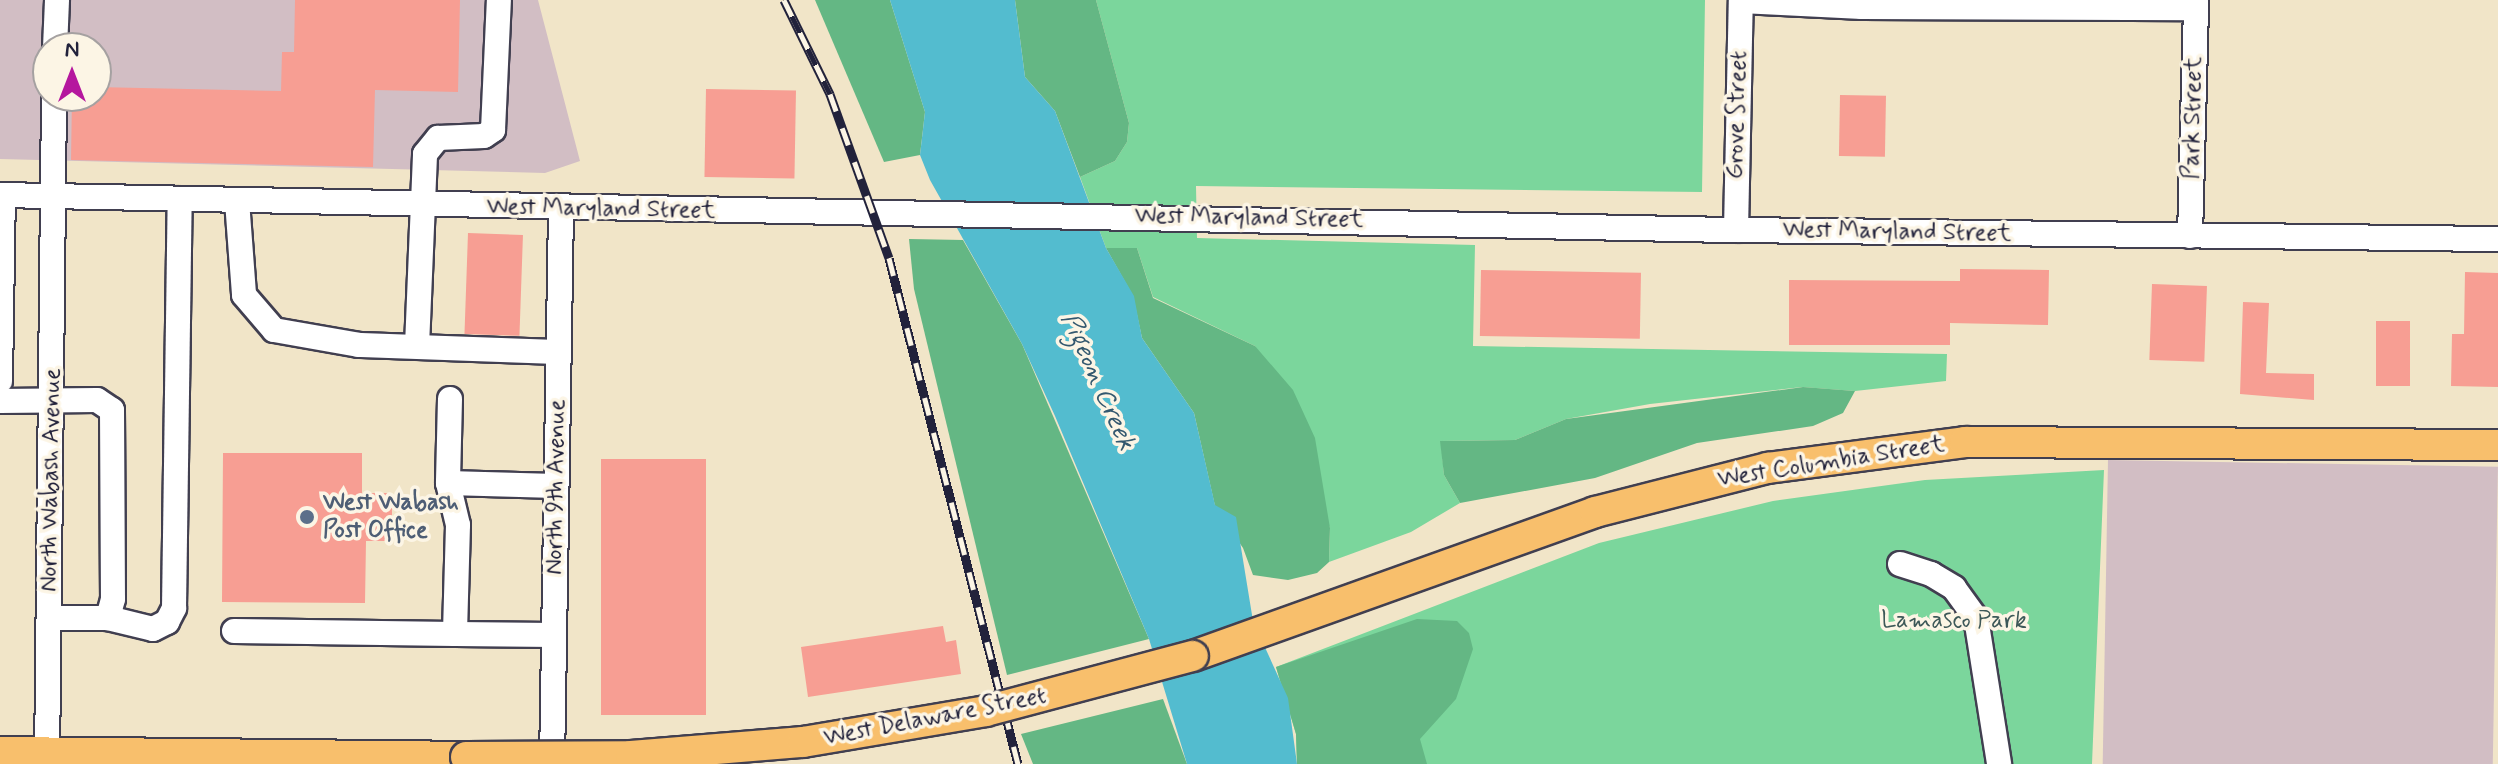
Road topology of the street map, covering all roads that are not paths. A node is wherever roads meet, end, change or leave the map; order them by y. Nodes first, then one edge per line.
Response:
1 (57, 0) edge
2 (499, 0) edge
3 (1741, 0) edge
4 (2196, 4) edge
5 (56, 32) edge
6 (54, 112) edge
7 (2, 195) edge
8 (56, 196) junction
9 (180, 199) junction
10 (237, 201) junction
11 (422, 206) junction
12 (561, 209) junction
13 (1736, 230) junction
14 (2190, 236) junction
15 (2498, 239) edge
16 (1, 289) edge
17 (417, 346) junction
18 (559, 352) junction
19 (0, 381) edge
20 (450, 399) dead end
21 (0, 401) edge
22 (53, 401) junction
23 (2498, 445) edge
24 (448, 483) junction
25 (556, 486) junction
26 (1900, 564) dead end
27 (49, 618) junction
28 (108, 618) junction
29 (234, 631) dead end
30 (455, 634) junction
31 (554, 635) junction
32 (1193, 656) joint
33 (0, 752) edge
34 (47, 758) edge
35 (552, 764) edge
36 (1999, 764) edge

1 - 5 street
2 - 11 street
3 - 4 street
3 - 13 street, Grove Street
4 - 14 street, Park Street
6 - 8 street, North Wabash Avenue
7 - 8 street, West Maryland Street
7 - 16 street
8 - 9 street, West Maryland Street
8 - 22 street, North Wabash Avenue
9 - 10 street, West Maryland Street
9 - 28 street
10 - 11 street, West Maryland Street
10 - 17 street
11 - 12 street, West Maryland Street
11 - 17 street
12 - 13 street, West Maryland Street
12 - 18 street, North 9th Avenue
13 - 14 street, West Maryland Street
14 - 15 street, West Maryland Street
16 - 19 street
17 - 18 street
18 - 25 street, North 9th Avenue
20 - 24 street
21 - 22 street
22 - 27 street, North Wabash Avenue
22 - 28 street
23 - 32 main road, West Columbia Street
24 - 25 street
24 - 30 street
25 - 31 street, North 9th Avenue
26 - 36 street
27 - 28 street
27 - 34 street, North Wabash Avenue
29 - 30 street
30 - 31 street
31 - 35 street, North 9th Avenue
32 - 34 main road, West Delaware Street, bridge
33 - 34 main road, West Delaware Street

